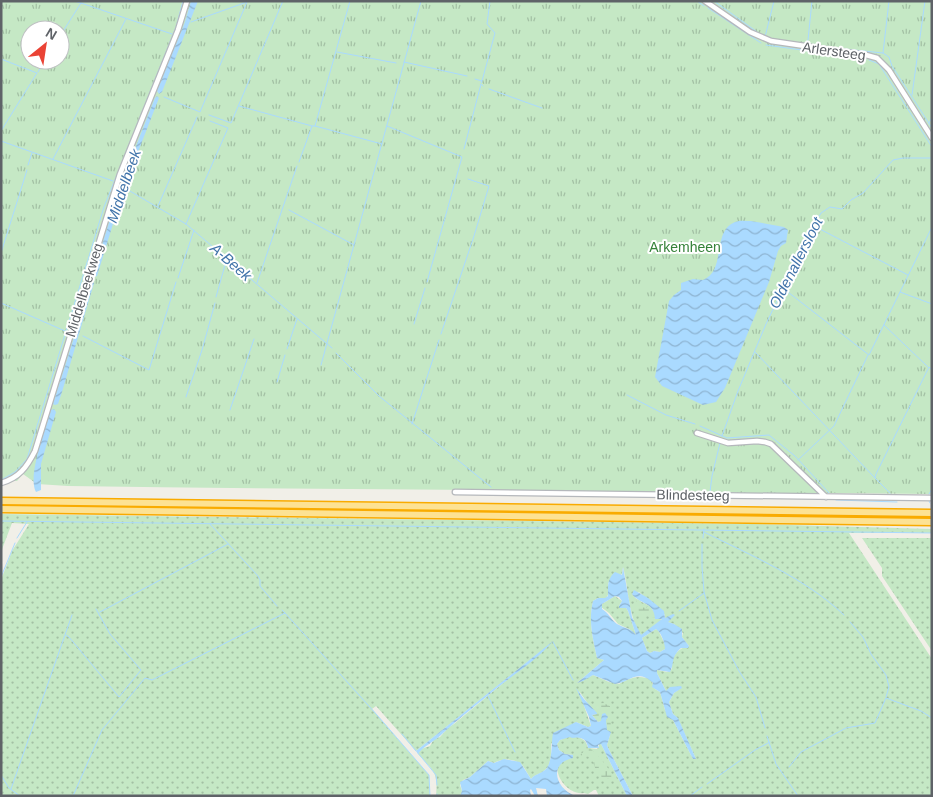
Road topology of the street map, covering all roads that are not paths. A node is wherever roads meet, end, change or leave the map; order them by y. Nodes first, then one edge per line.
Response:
1 (187, 1) edge
2 (705, 1) edge
3 (932, 138) edge
4 (697, 433) dead end
5 (1, 483) edge
6 (455, 492) dead end
7 (826, 497) junction
8 (932, 498) edge
9 (1, 500) edge
10 (1, 509) edge
11 (932, 513) edge
12 (932, 522) edge

1 - 5 street, Middelbeekweg
2 - 3 street, Arlersteeg
4 - 7 street
6 - 7 street, Blindesteeg
7 - 8 street, Blindesteeg
9 - 11 highway
10 - 12 highway

